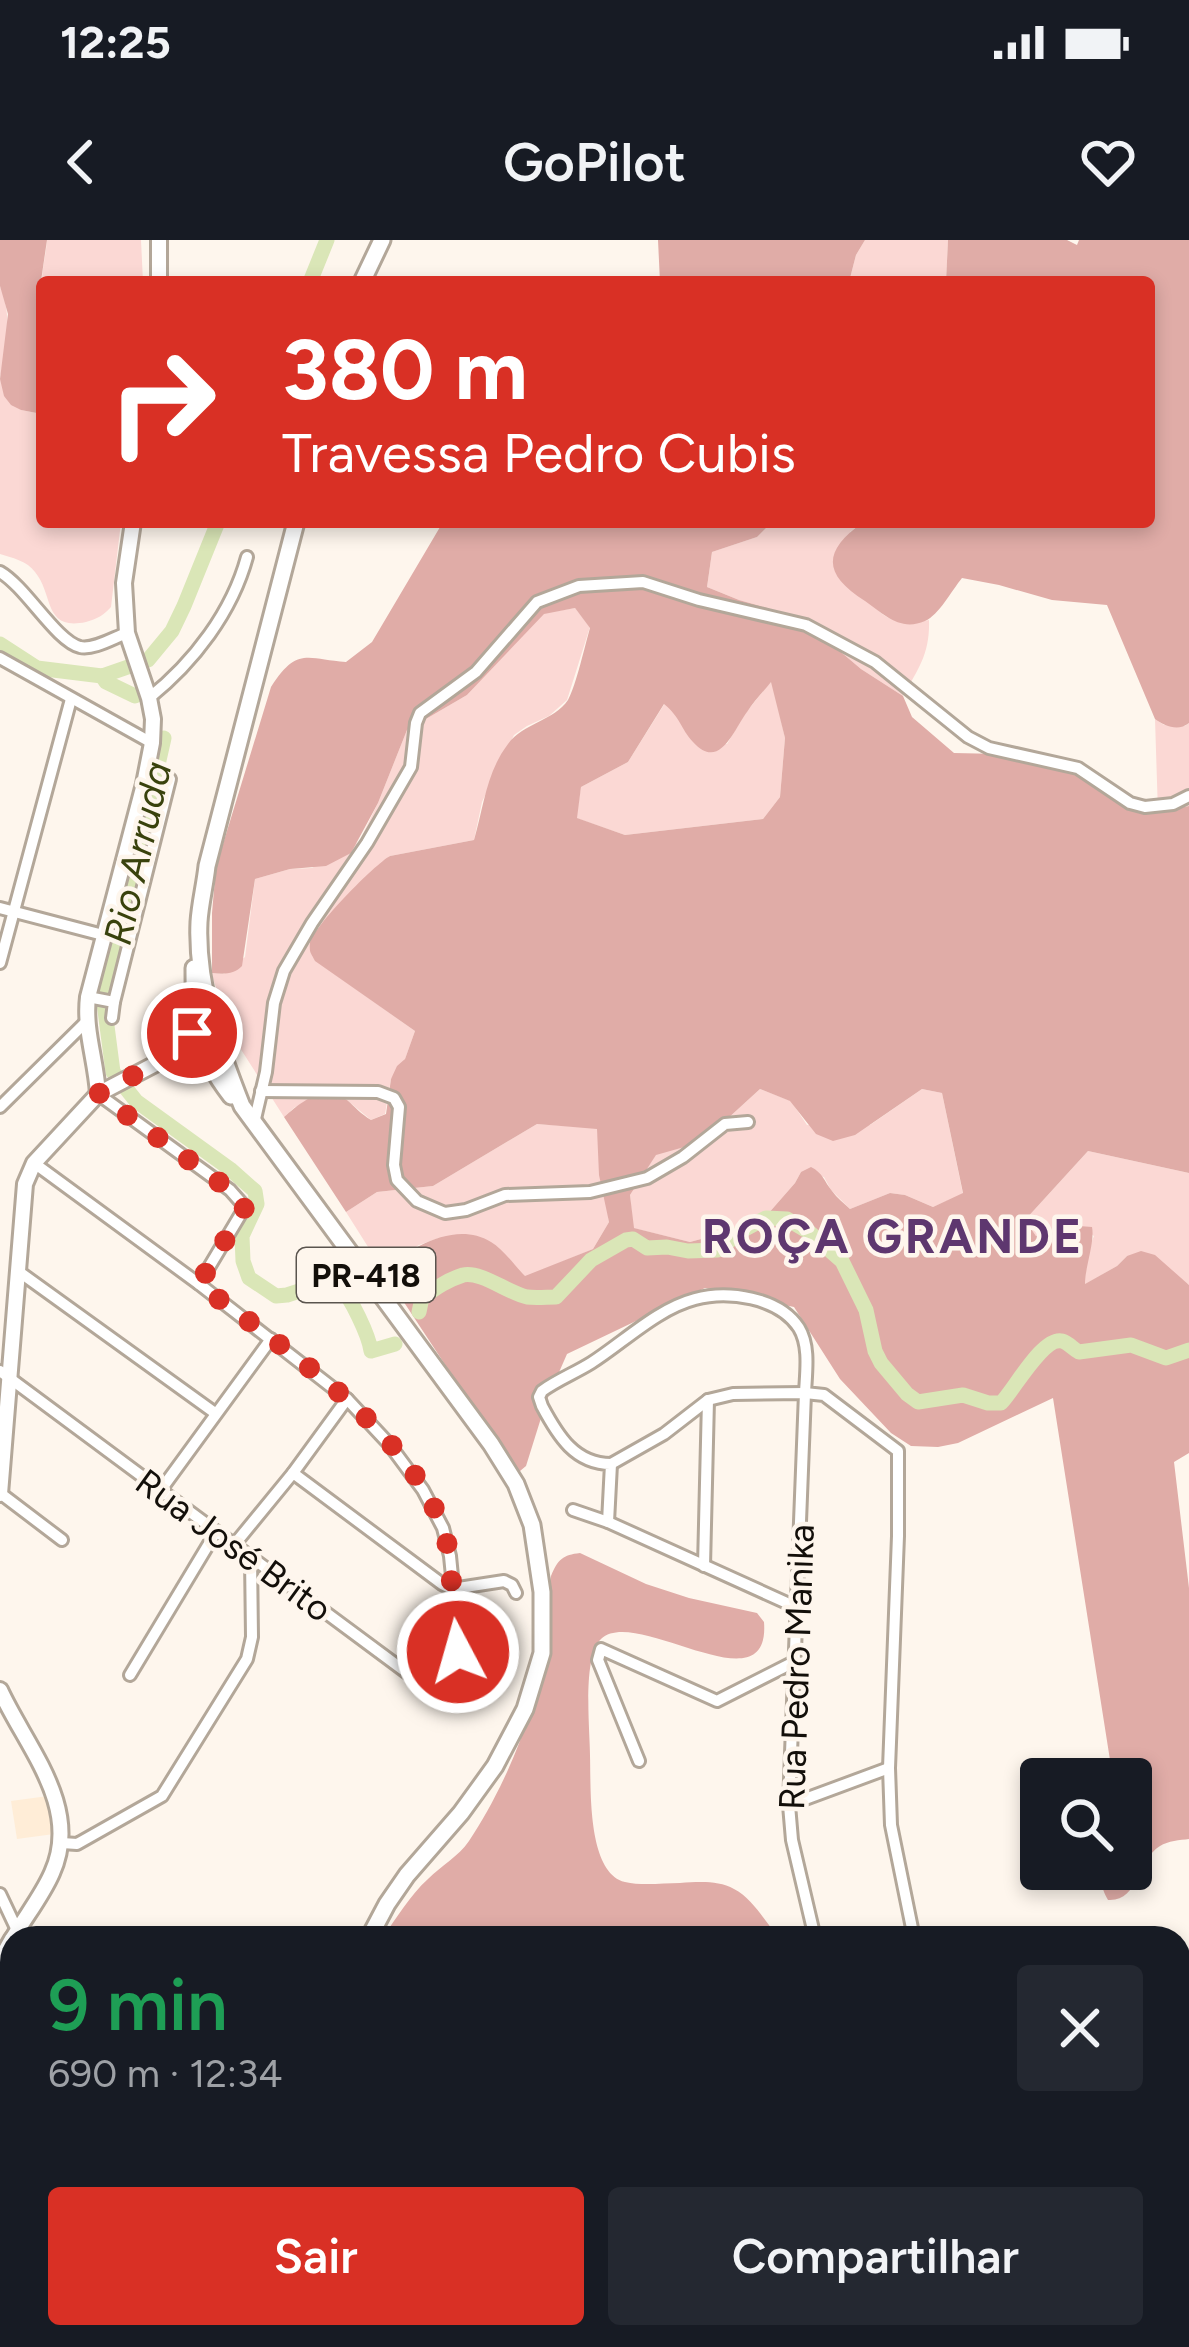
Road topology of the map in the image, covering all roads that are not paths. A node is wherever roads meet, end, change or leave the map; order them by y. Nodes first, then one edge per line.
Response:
1 (159, 240) edge
2 (382, 240) edge
3 (159, 276) edge
4 (365, 276) edge
5 (132, 528) edge
6 (294, 528) edge
7 (247, 557) dead end
8 (0, 572) edge
9 (129, 637) junction
10 (0, 658) edge
11 (149, 698) junction
12 (71, 699) junction
13 (152, 743) junction
14 (170, 779) dead end
15 (1189, 796) edge
16 (6, 910) edge
17 (199, 923) junction
18 (103, 935) junction
19 (0, 964) edge
20 (88, 997) junction
21 (114, 1002) junction
22 (112, 1018) dead end
23 (194, 1020) junction
24 (85, 1023) junction
25 (184, 1049) junction
26 (204, 1053) junction
27 (261, 1091) junction
28 (98, 1094) junction
29 (242, 1106) junction
30 (0, 1107) edge
31 (748, 1122) dead end
32 (254, 1123) junction
33 (34, 1163) junction
34 (18, 1271) junction
35 (199, 1284) junction
36 (271, 1339) junction
37 (4, 1375) edge
38 (805, 1393) junction
39 (347, 1399) junction
40 (708, 1400) junction
41 (215, 1413) junction
42 (611, 1463) junction
43 (293, 1472) junction
44 (160, 1491) junction
45 (0, 1494) edge
46 (573, 1510) dead end
47 (608, 1522) junction
48 (216, 1532) junction
49 (62, 1540) dead end
50 (234, 1545) junction
51 (250, 1558) junction
52 (704, 1566) junction
53 (452, 1589) junction
54 (515, 1593) dead end
55 (798, 1608) junction
56 (796, 1661) junction
57 (130, 1675) dead end
58 (0, 1690) edge
59 (4, 1709) edge
60 (639, 1761) dead end
61 (889, 1768) junction
62 (789, 1805) junction
63 (62, 1843) junction
64 (0, 1894) edge
65 (11, 1926) edge
66 (20, 1926) edge
67 (375, 1926) edge
68 (812, 1926) edge
69 (912, 1926) edge

1 - 3 main road
2 - 4 highway
5 - 9 main road
6 - 17 highway, PR-418
7 - 11 street
8 - 9 street
9 - 11 main road
10 - 12 street
11 - 13 main road
12 - 13 street
12 - 16 street
13 - 18 main road
14 - 21 street
15 - 27 street
16 - 18 street
16 - 19 street
17 - 23 highway
17 - 29 highway, PR-418
18 - 20 main road
20 - 21 street
20 - 24 main road
21 - 22 street
23 - 25 main road
23 - 26 highway
24 - 28 main road
24 - 30 street
25 - 26 main road
25 - 28 main road
26 - 29 highway
27 - 31 street
27 - 32 street
28 - 33 main road
28 - 35 street
29 - 32 highway, PR-418
32 - 67 highway, PR-418
33 - 34 main road
33 - 35 street
34 - 37 main road
34 - 41 street
35 - 36 street
36 - 39 street
36 - 41 street
37 - 44 street, Rua José Brito
37 - 45 main road
38 - 40 street
38 - 42 street, Rua Pedro Manika
38 - 55 street, Rua Pedro Manika
38 - 61 street
39 - 43 street
39 - 53 street
40 - 42 street
40 - 52 street
41 - 44 street
42 - 47 street
43 - 50 street
43 - 53 street
44 - 48 street, Rua José Brito
45 - 49 street
46 - 47 street
47 - 52 street
48 - 50 street, Rua José Brito
48 - 57 street
50 - 51 street, Rua José Brito
51 - 53 street, Rua José Brito
51 - 63 street
52 - 55 street
53 - 54 street
55 - 56 street, Rua Pedro Manika
56 - 60 street
56 - 62 street, Rua Pedro Manika
58 - 59 main road
59 - 63 main road
61 - 62 street
61 - 69 street
62 - 68 street, Rua Pedro Manika
63 - 66 main road
64 - 65 street

